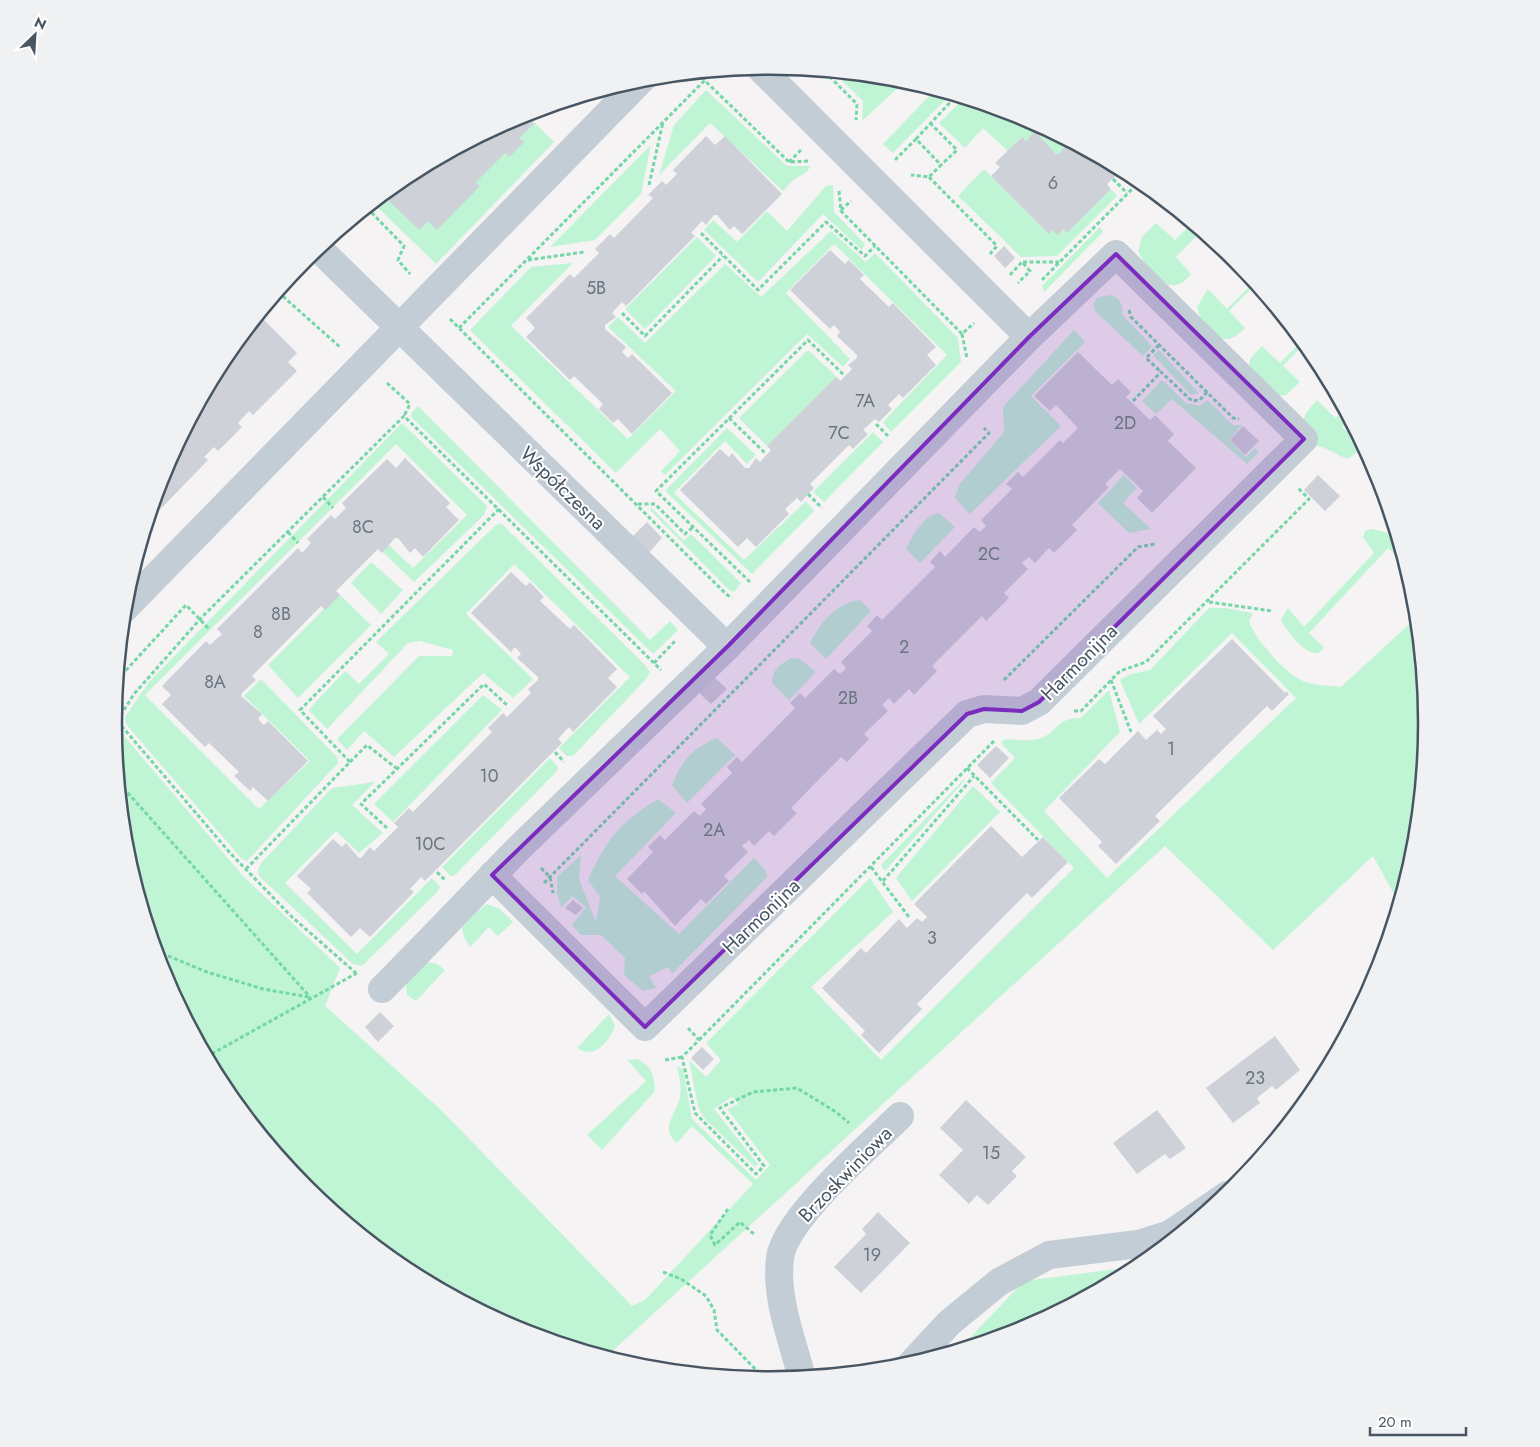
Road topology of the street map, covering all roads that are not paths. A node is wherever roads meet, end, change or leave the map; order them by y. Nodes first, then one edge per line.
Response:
1 (766, 75) edge
2 (631, 90) edge
3 (323, 253) edge
4 (399, 329) junction
5 (1029, 336) junction
6 (133, 600) edge
7 (727, 647) junction
8 (492, 875) junction
9 (382, 989) road end
10 (900, 1116) dead end
11 (1170, 1234) edge
12 (920, 1354) edge
13 (800, 1371) edge

1 - 5 street
2 - 4 street
3 - 4 street, Współczesna
4 - 6 street
4 - 7 street, Współczesna
5 - 7 street
5 - 8 street, Harmonijna
7 - 8 street
8 - 9 street
10 - 13 street, Brzoskwiniowa
11 - 12 street

